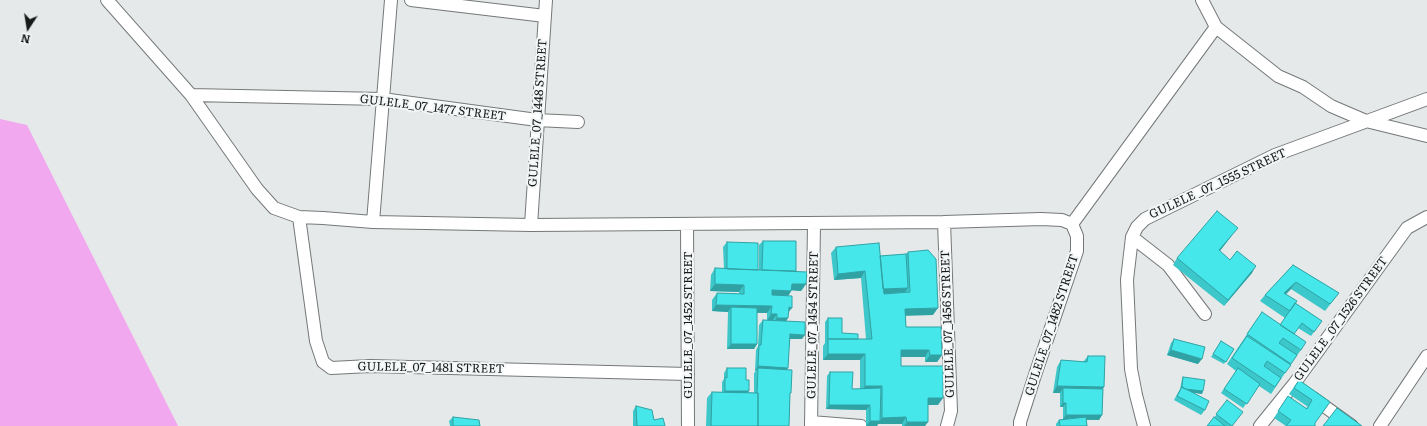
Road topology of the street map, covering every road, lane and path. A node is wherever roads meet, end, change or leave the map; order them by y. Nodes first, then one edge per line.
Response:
1 (107, 0) edge
2 (391, 0) edge
3 (411, 0) edge
4 (546, 0) edge
5 (1202, 0) edge
6 (545, 16) junction
7 (1216, 27) junction
8 (191, 95) junction
9 (382, 99) junction
10 (1427, 99) edge
11 (537, 120) junction
12 (1366, 121) junction
13 (578, 122) dead end
14 (1427, 136) edge
15 (299, 217) junction
16 (1427, 217) edge
17 (373, 222) junction
18 (944, 222) junction
19 (687, 224) junction
20 (814, 224) junction
21 (1072, 224) junction
22 (531, 225) junction
23 (1132, 237) junction
24 (1205, 314) dead end
25 (1427, 356) edge
26 (688, 374) junction
27 (1300, 389) junction
28 (811, 424) edge
29 (688, 426) edge
30 (860, 426) edge
31 (947, 426) edge
32 (1020, 426) edge
33 (1144, 426) edge
34 (1260, 426) edge
35 (1352, 426) edge
36 (1380, 426) edge

1 - 8 street
2 - 9 street
3 - 6 street
4 - 6 street, GULELE_07_1448 STREET
5 - 7 street
6 - 11 street, GULELE_07_1448 STREET
7 - 12 street
7 - 21 street
8 - 9 street, GULELE_07_1477 STREET
8 - 15 street
9 - 11 street, GULELE_07_1477 STREET
9 - 17 street
10 - 12 street, GULELE _07_1555 STREET
11 - 13 street, GULELE_07_1477 STREET
11 - 22 street, GULELE_07_1448 STREET
12 - 14 street
12 - 23 street, GULELE _07_1555 STREET
15 - 17 street
15 - 26 street, GULELE_07_1481 STREET
16 - 27 street, GULELE _07_1526 STREET
17 - 22 street
18 - 20 street
18 - 21 street
18 - 31 street, GULELE_07_1456 STREET
19 - 20 street
19 - 22 street
19 - 26 street, GULELE_07_1452 STREET
20 - 28 street, GULELE_07_1454 STREET
21 - 32 street, GULELE_07_1482 STREET
23 - 24 street
23 - 33 street
25 - 36 street
26 - 29 street, GULELE_07_1452 STREET
27 - 34 street, GULELE _07_1526 STREET
27 - 35 street
28 - 30 street

